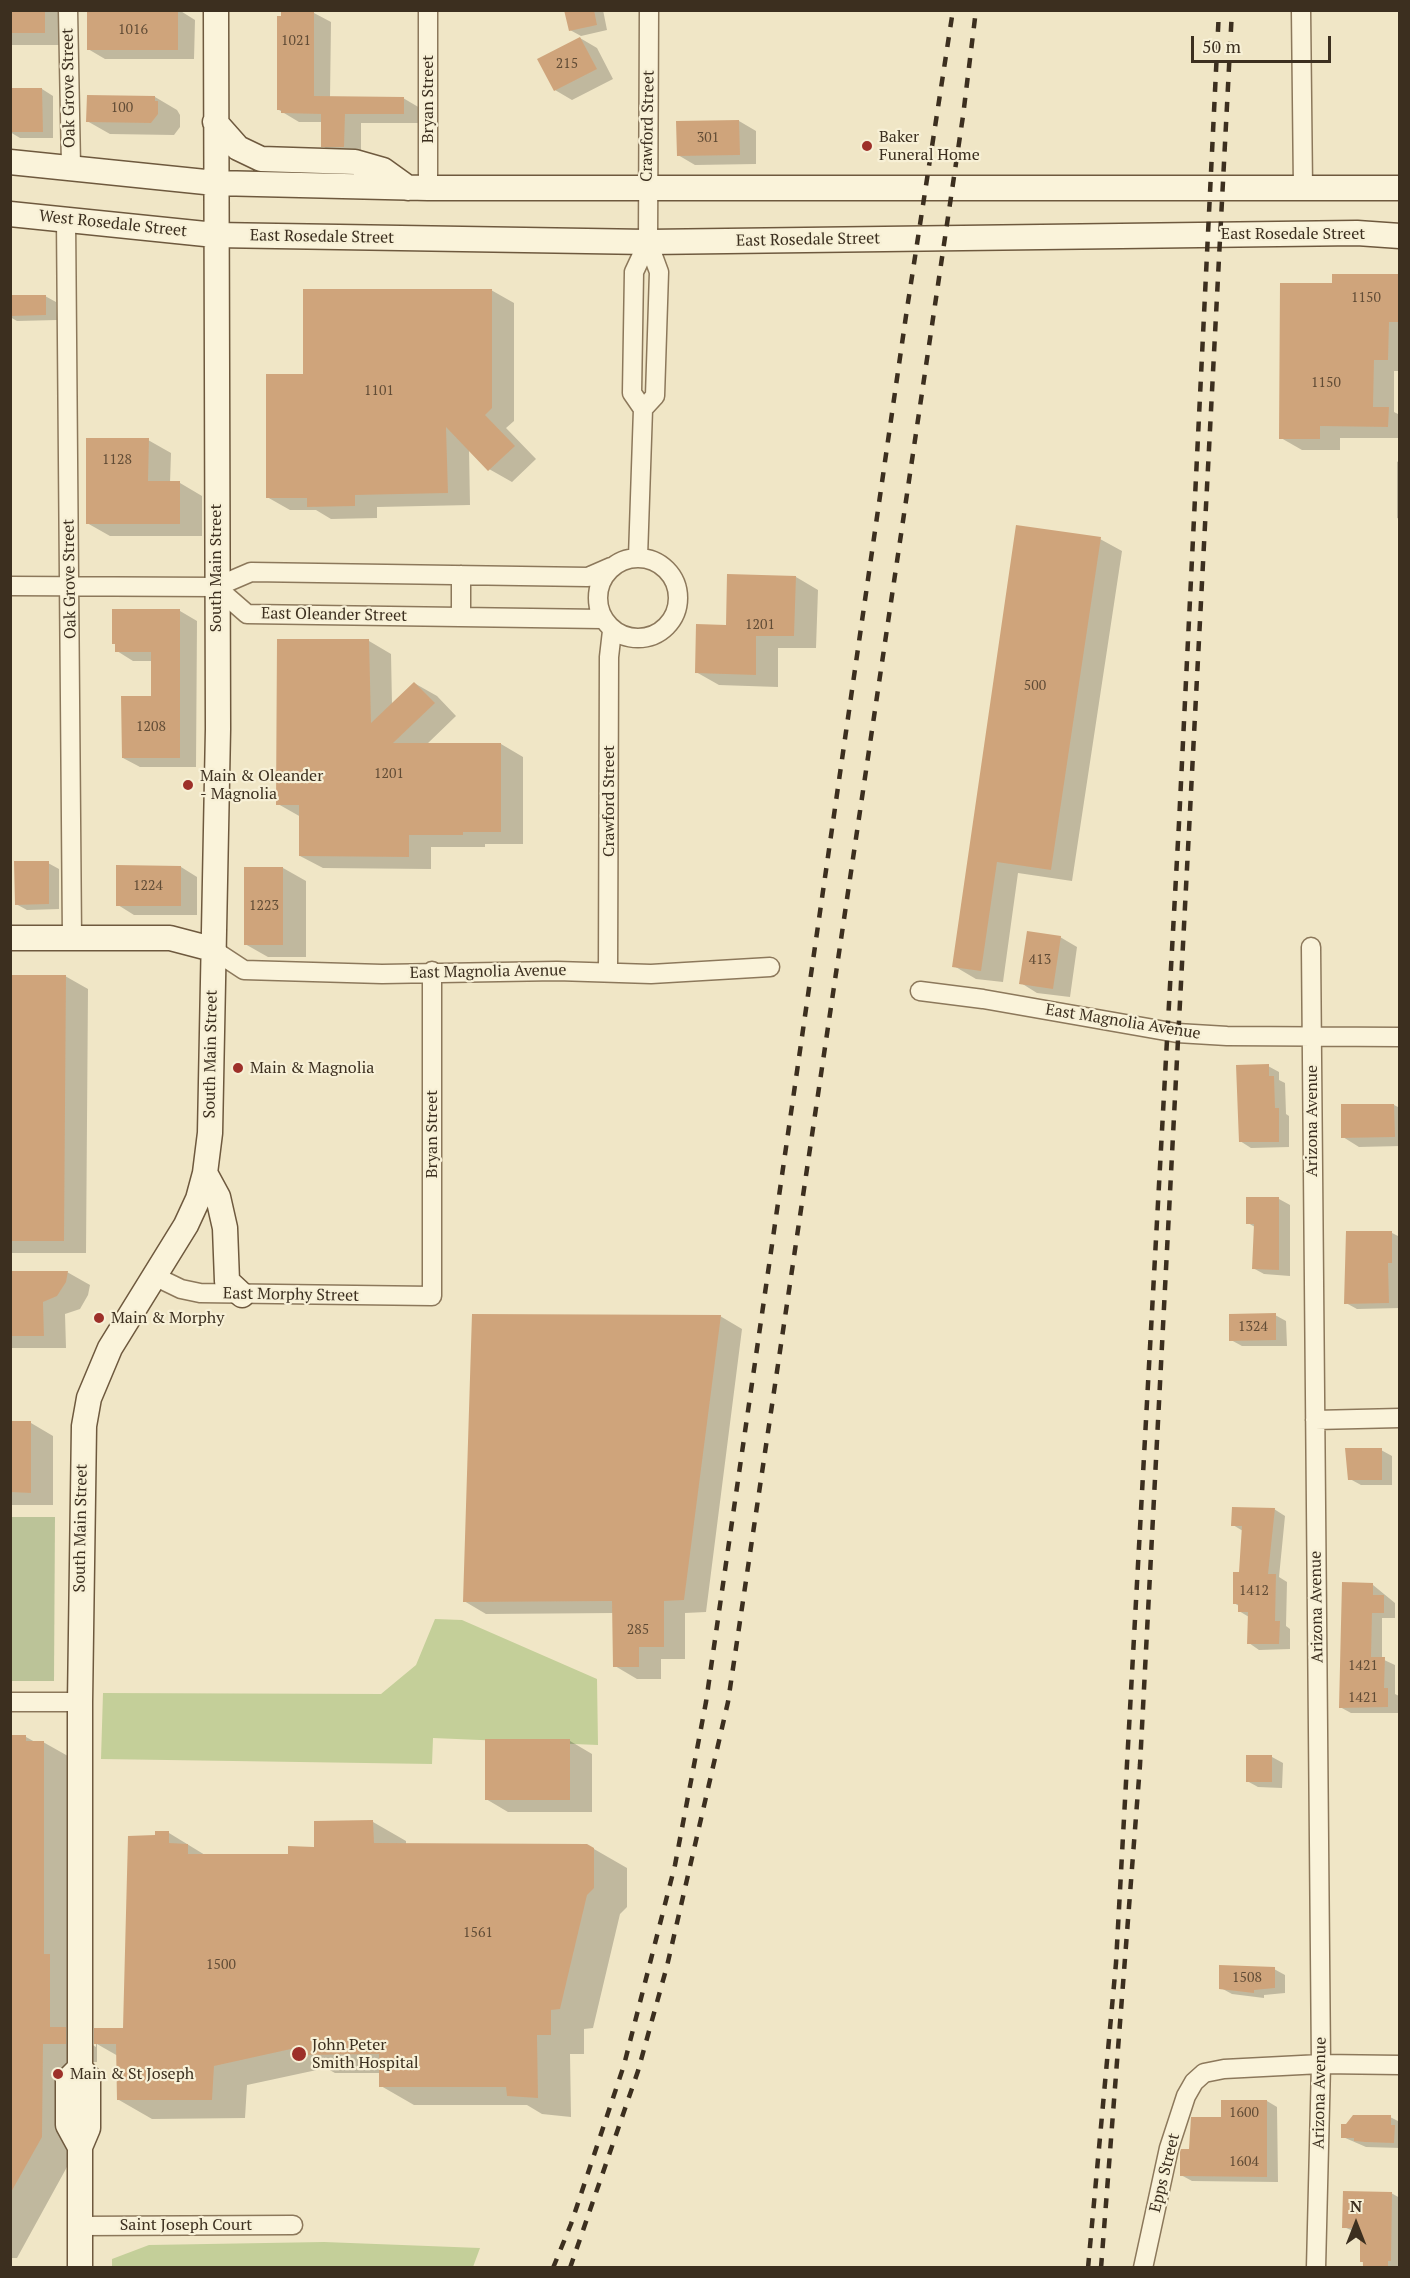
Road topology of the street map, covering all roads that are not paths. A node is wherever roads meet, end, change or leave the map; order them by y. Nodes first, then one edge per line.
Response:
1 (68, 10) edge
2 (216, 10) edge
3 (428, 10) edge
4 (649, 10) edge
5 (1301, 10) edge
6 (215, 122) junction
7 (10, 162) edge
8 (71, 166) junction
9 (215, 183) junction
10 (418, 188) junction
11 (648, 188) junction
12 (1400, 188) edge
13 (1303, 189) junction
14 (10, 214) edge
15 (66, 219) junction
16 (215, 236) junction
17 (1400, 236) edge
18 (648, 242) junction
19 (638, 557) junction
20 (612, 567) junction
21 (461, 575) junction
22 (10, 586) edge
23 (70, 586) junction
24 (216, 587) junction
25 (461, 617) junction
26 (607, 625) junction
27 (10, 938) edge
28 (72, 938) junction
29 (1311, 947) dead end
30 (212, 949) junction
31 (770, 967) dead end
32 (432, 971) junction
33 (608, 972) junction
34 (920, 991) dead end
35 (1312, 1036) junction
36 (1400, 1037) edge
37 (205, 1173) junction
38 (154, 1276) junction
39 (242, 1294) junction
40 (432, 1296) joint
41 (1400, 1418) edge
42 (1315, 1420) junction
43 (10, 1702) edge
44 (80, 1702) junction
45 (1321, 2064) junction
46 (1400, 2065) edge
47 (293, 2225) dead end
48 (80, 2226) junction
49 (80, 2268) edge
50 (1143, 2268) edge
51 (1316, 2268) edge

1 - 8 street, Oak Grove Street
2 - 6 main road, South Main Street
3 - 10 street, Bryan Street
4 - 11 street, Crawford Street
5 - 13 street
6 - 9 main road, South Main Street
6 - 10 main road
7 - 8 main road
8 - 9 main road
9 - 10 main road
9 - 16 main road, South Main Street
10 - 11 main road
11 - 13 main road
11 - 18 street, Crawford Street
12 - 13 main road
14 - 15 main road, West Rosedale Street
15 - 16 main road, West Rosedale Street
15 - 23 street, Oak Grove Street
16 - 18 main road, East Rosedale Street
16 - 24 main road, South Main Street
17 - 18 main road, East Rosedale Street
18 - 19 street, Crawford Street
19 - 20 street
19 - 26 street
20 - 21 street
20 - 26 street
21 - 24 street
21 - 25 street
22 - 23 street
23 - 24 street
23 - 28 street, Oak Grove Street
24 - 25 street, East Oleander Street
24 - 30 main road, South Main Street
25 - 26 street, East Oleander Street
26 - 33 street, Crawford Street
27 - 28 main road
28 - 30 main road
29 - 35 street, Arizona Avenue
30 - 32 street, East Magnolia Avenue
30 - 37 main road, South Main Street
31 - 33 street, East Magnolia Avenue
32 - 33 street, East Magnolia Avenue
32 - 40 street, Bryan Street
34 - 35 street, East Magnolia Avenue
35 - 36 street, East Magnolia Avenue
35 - 42 street, Arizona Avenue
37 - 38 main road, South Main Street
37 - 39 main road
38 - 39 street, East Morphy Street
38 - 44 main road, South Main Street
39 - 40 street, East Morphy Street
41 - 42 street
42 - 45 street, Arizona Avenue
43 - 44 street
44 - 48 main road, South Main Street
45 - 46 street
45 - 50 street, Epps Street
45 - 51 street, Arizona Avenue
47 - 48 street, Saint Joseph Court
48 - 49 main road, South Main Street

